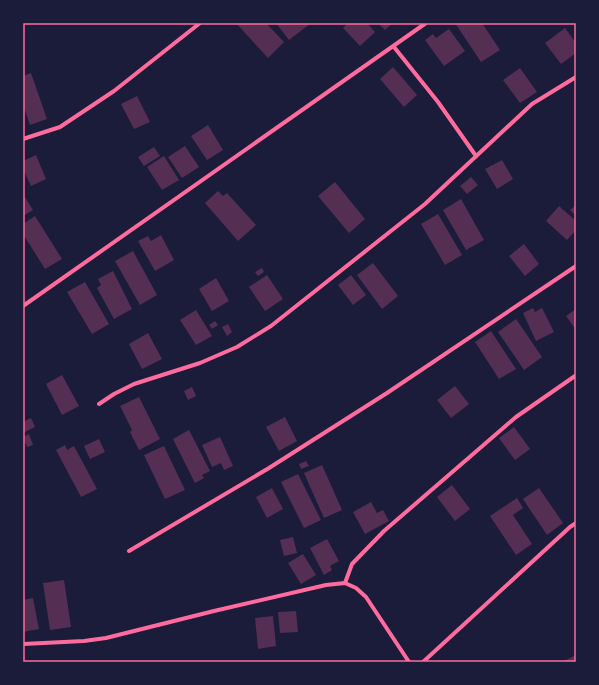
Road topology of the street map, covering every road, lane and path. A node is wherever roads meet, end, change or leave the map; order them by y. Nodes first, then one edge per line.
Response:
1 (200, 23) edge
2 (426, 23) edge
3 (394, 47) junction
4 (576, 77) edge
5 (23, 139) edge
6 (476, 156) junction
7 (576, 266) edge
8 (23, 306) edge
9 (575, 376) edge
10 (99, 404) dead end
11 (576, 523) edge
12 (129, 551) dead end
13 (345, 583) junction
14 (23, 644) edge
15 (409, 662) edge
16 (422, 662) edge

1 - 5 street
2 - 3 street
3 - 6 street
3 - 8 street
4 - 6 street
6 - 10 street
7 - 12 street
9 - 13 street
11 - 16 street
13 - 14 street
13 - 15 street

